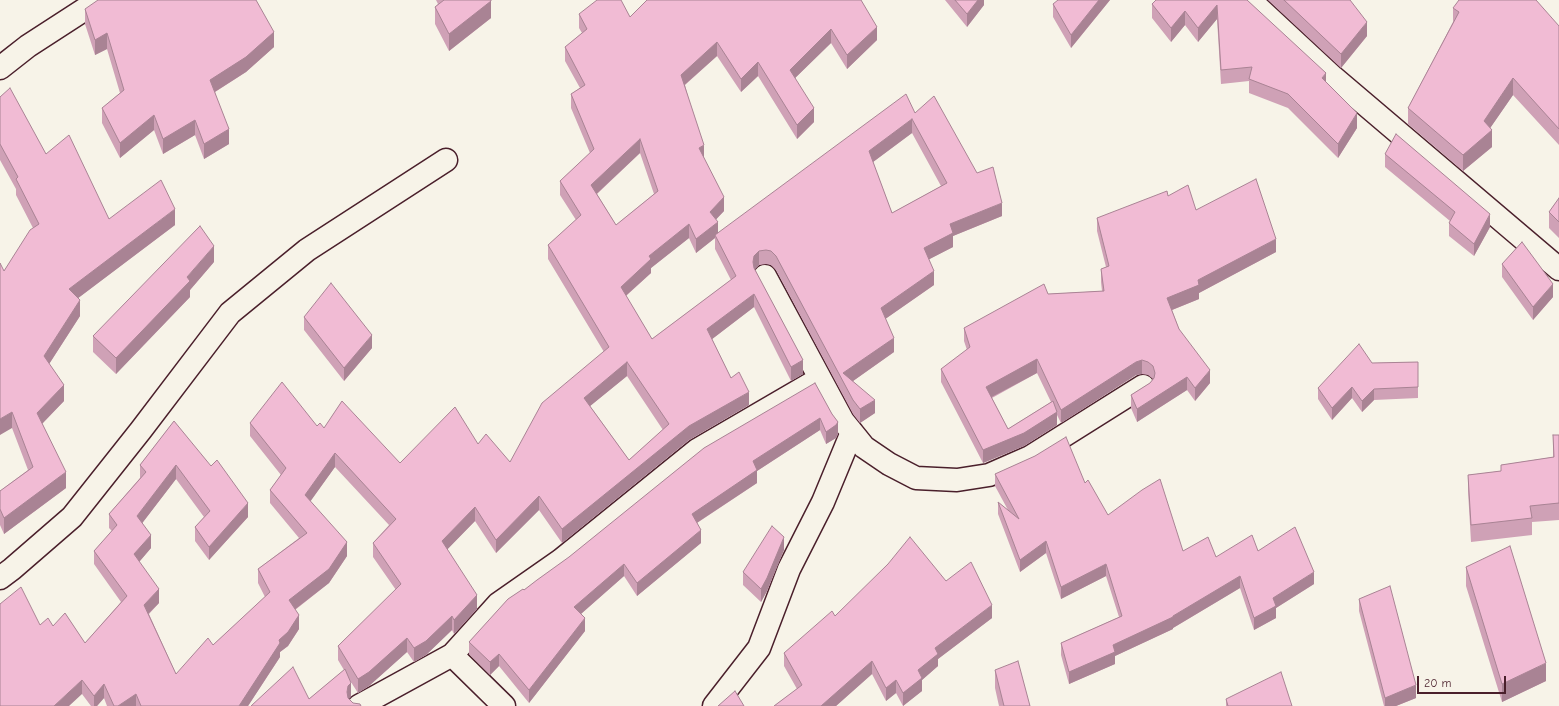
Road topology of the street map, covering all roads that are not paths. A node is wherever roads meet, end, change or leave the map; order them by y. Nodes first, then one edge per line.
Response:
1 (99, 0) edge
2 (1250, 0) edge
3 (0, 68) edge
4 (446, 160) dead end
5 (1559, 269) edge
6 (765, 276) dead end
7 (819, 379) junction
8 (1143, 386) edge
9 (852, 432) junction
10 (0, 578) edge
11 (452, 655) junction
12 (359, 706) edge
13 (504, 706) edge
14 (714, 706) edge

1 - 3 street
2 - 5 street
4 - 10 street
6 - 7 street
7 - 9 street
7 - 11 street
8 - 9 street
9 - 14 street
11 - 12 street
11 - 13 street

